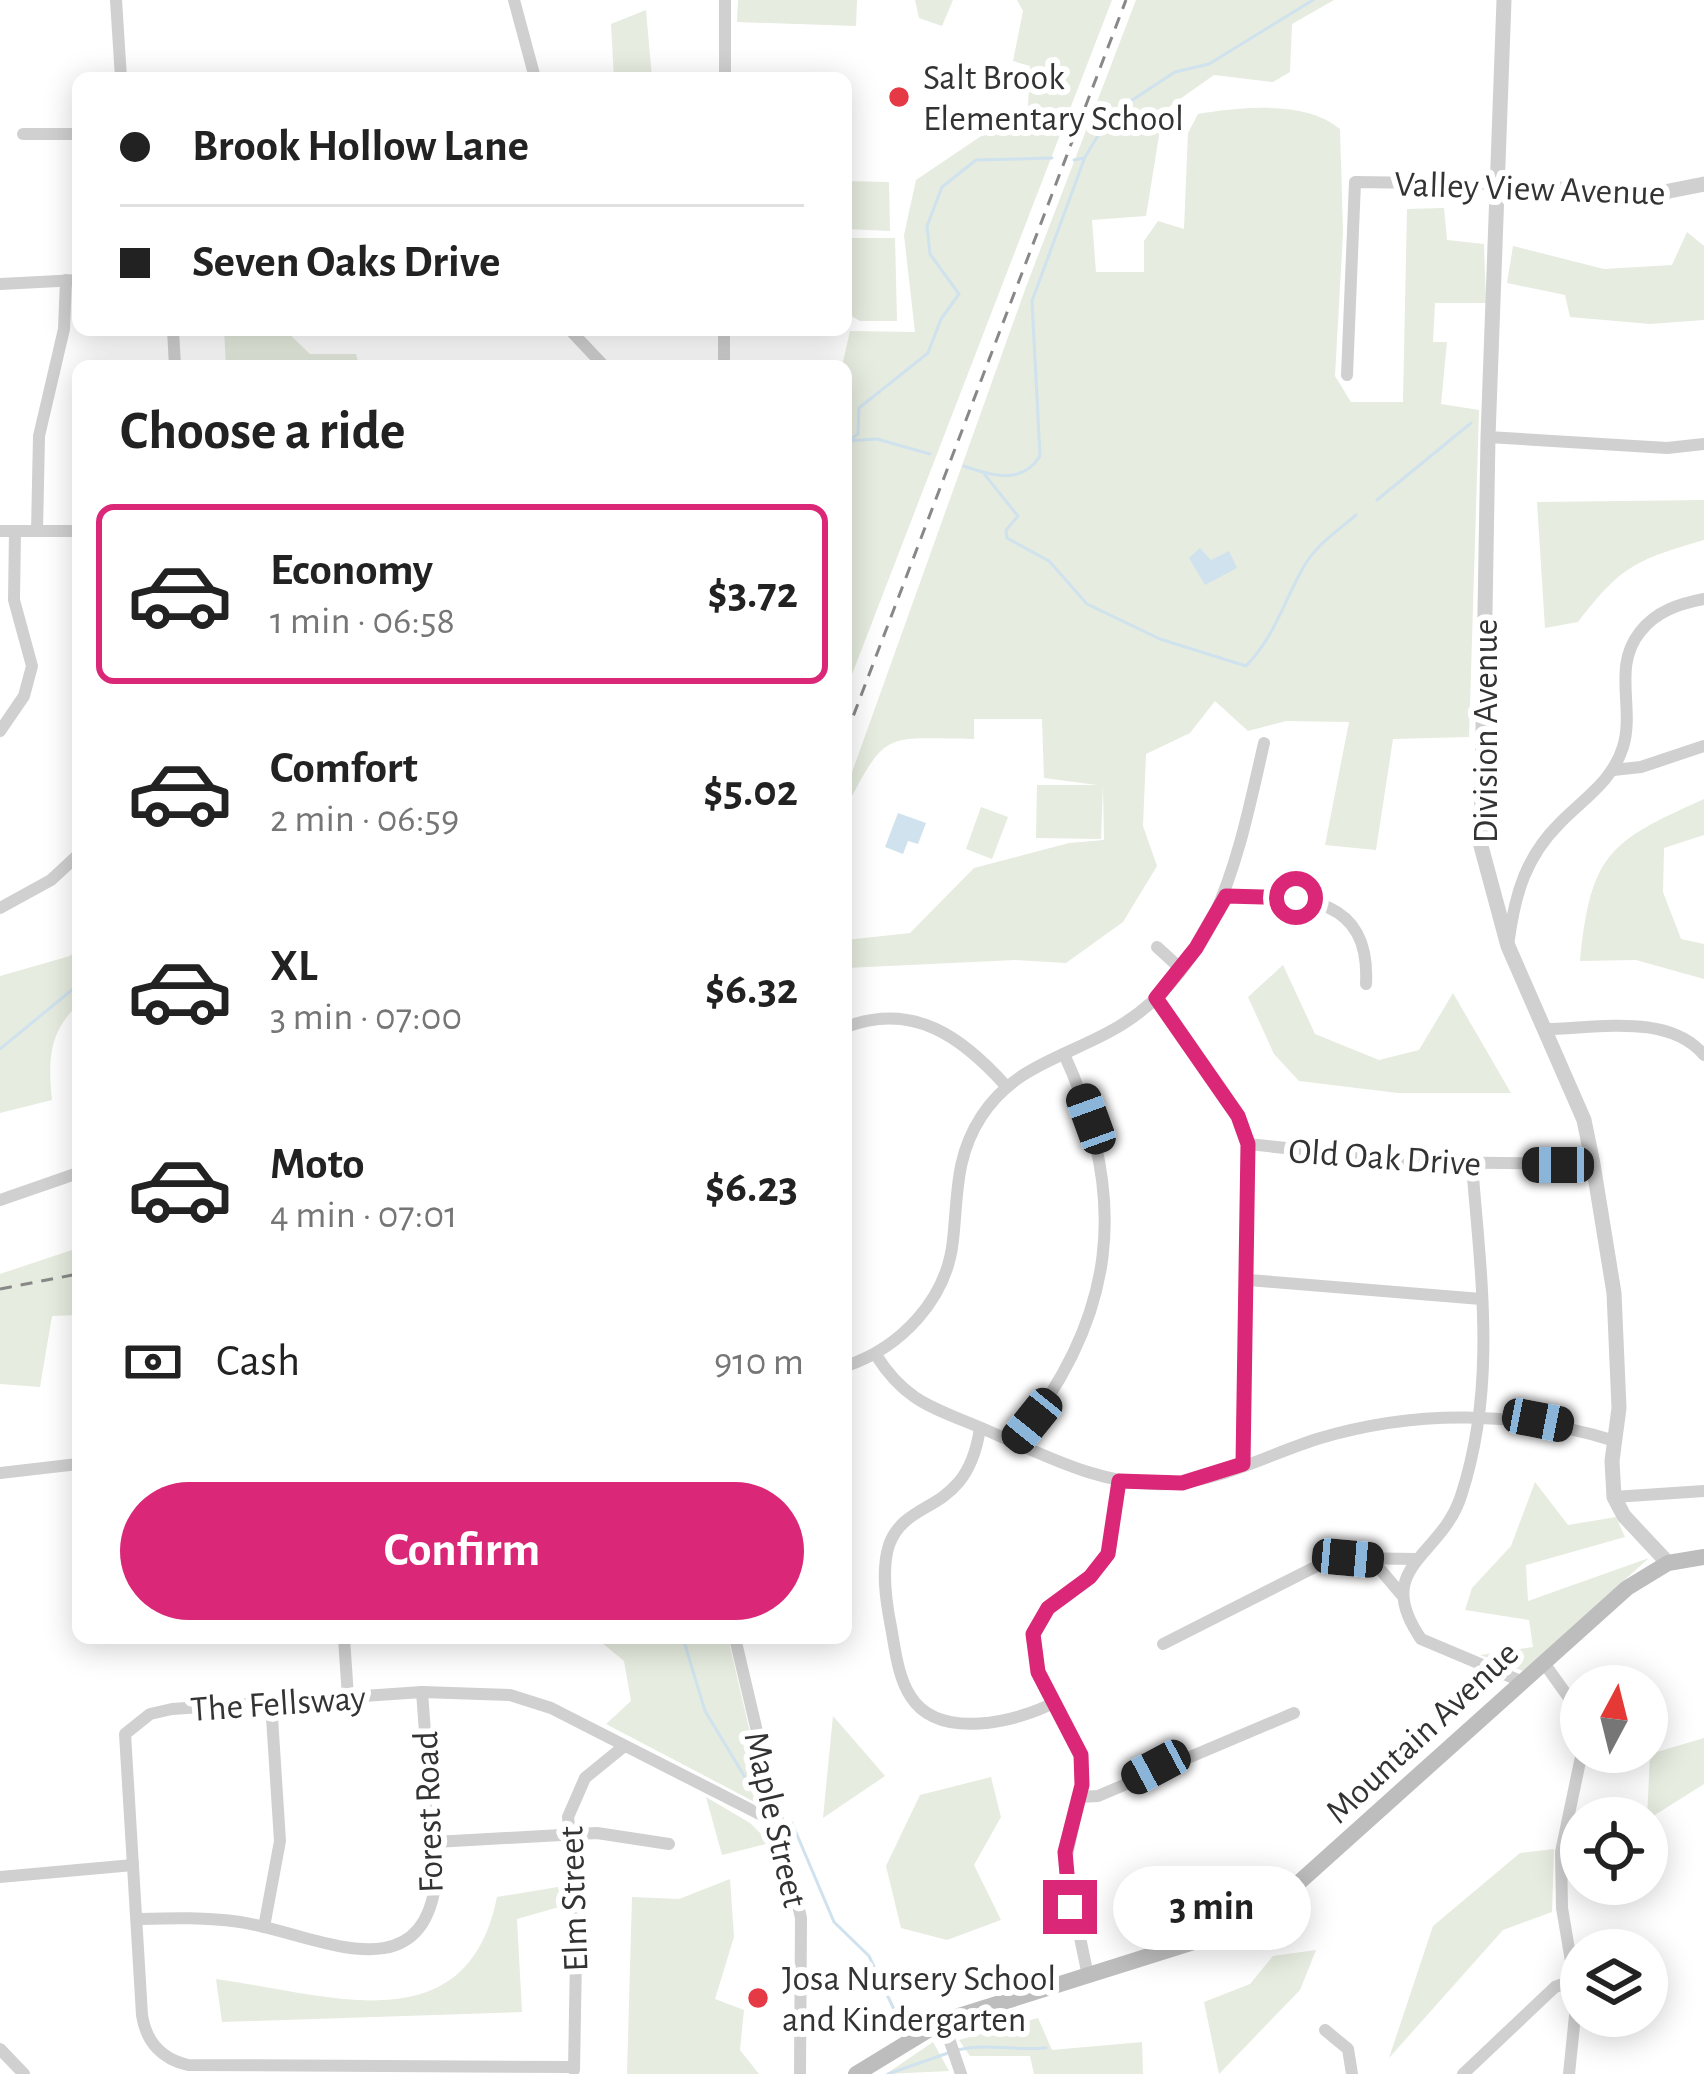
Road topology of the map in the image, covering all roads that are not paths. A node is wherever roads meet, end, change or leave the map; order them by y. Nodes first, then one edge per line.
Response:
1 (116, 0) edge
2 (514, 0) edge
3 (725, 0) edge
4 (1504, 0) edge
5 (122, 72) edge
6 (533, 72) edge
7 (725, 72) edge
8 (23, 134) dead end
9 (72, 134) edge
10 (1496, 184) junction
11 (1704, 184) edge
12 (72, 280) edge
13 (0, 284) edge
14 (576, 336) edge
15 (598, 360) edge
16 (1347, 375) dead end
17 (1488, 437) junction
18 (1704, 444) edge
19 (7, 531) edge
20 (37, 531) junction
21 (72, 531) edge
22 (1704, 599) edge
23 (0, 731) edge
24 (1264, 742) dead end
25 (1704, 746) edge
26 (1613, 770) junction
27 (72, 861) edge
28 (1226, 896) junction
29 (0, 908) edge
30 (1157, 946) dead end
31 (1508, 946) junction
32 (1181, 969) junction
33 (1366, 984) dead end
34 (1156, 998) junction
35 (852, 1026) edge
36 (1544, 1029) junction
37 (1064, 1054) junction
38 (1704, 1055) edge
39 (1006, 1086) junction
40 (1248, 1144) junction
41 (1594, 1164) junction
42 (1472, 1165) junction
43 (72, 1175) edge
44 (0, 1200) edge
45 (1249, 1280) junction
46 (1481, 1299) junction
47 (876, 1355) junction
48 (852, 1364) edge
49 (1483, 1417) junction
50 (980, 1427) junction
51 (1616, 1441) junction
52 (1015, 1443) junction
53 (1243, 1464) junction
54 (72, 1465) edge
55 (0, 1473) edge
56 (1119, 1481) junction
57 (1704, 1491) edge
58 (1614, 1497) junction
59 (1704, 1557) edge
60 (1416, 1559) junction
61 (1372, 1560) junction
62 (1668, 1563) junction
63 (1401, 1594) junction
64 (344, 1644) edge
65 (736, 1644) edge
66 (1163, 1644) dead end
67 (1544, 1664) junction
68 (1523, 1682) junction
69 (1560, 1686) edge
70 (422, 1692) junction
71 (348, 1697) junction
72 (272, 1702) junction
73 (1055, 1702) junction
74 (1294, 1714) dead end
75 (623, 1747) junction
76 (1578, 1773) edge
77 (1079, 1797) junction
78 (777, 1822) junction
79 (567, 1834) junction
80 (435, 1842) junction
81 (669, 1844) dead end
82 (133, 1864) junction
83 (0, 1877) edge
84 (139, 1918) junction
85 (263, 1927) junction
86 (1569, 1929) edge
87 (1088, 1976) junction
88 (1560, 1985) edge
89 (943, 2021) junction
90 (1325, 2030) dead end
91 (1573, 2037) edge
92 (0, 2049) edge
93 (959, 2067) edge
94 (574, 2070) edge
95 (24, 2074) edge
96 (800, 2074) edge
97 (856, 2074) edge
98 (1352, 2074) edge
99 (1463, 2074) edge
100 (1569, 2074) edge

1 - 5 street
2 - 6 street
3 - 7 street
4 - 10 street, Division Avenue
8 - 9 street
10 - 11 street, Valley View Avenue
10 - 16 street, Valley View Avenue
10 - 17 street, Division Avenue
12 - 13 street
12 - 20 street
14 - 15 street
17 - 18 street
17 - 31 street, Division Avenue
19 - 20 street
19 - 23 street
20 - 21 street
22 - 26 street
24 - 28 street
25 - 26 street
26 - 31 street
27 - 29 street
28 - 32 street
28 - 33 street
30 - 32 street
31 - 36 street, Division Avenue
32 - 34 street
34 - 37 street
34 - 40 street
35 - 39 street
36 - 38 street
36 - 41 street, Division Avenue
37 - 39 street
37 - 52 street
39 - 47 street
40 - 42 street, Old Oak Drive
40 - 45 street
41 - 42 street, Old Oak Drive
41 - 51 street, Division Avenue
42 - 46 street
43 - 44 street
45 - 46 street
45 - 53 street
46 - 49 street
47 - 48 street
47 - 50 street
49 - 51 street
49 - 53 street
49 - 60 street
50 - 52 street
50 - 73 street
51 - 58 street, Division Avenue
52 - 56 street
53 - 56 street
54 - 55 street
56 - 73 street
57 - 58 street
58 - 62 street
59 - 62 main road
60 - 61 street
60 - 63 street
61 - 63 street
61 - 66 street
62 - 67 main road, Mountain Avenue
63 - 68 street
64 - 71 street
65 - 78 street, Maple Street
67 - 68 main road, Mountain Avenue
67 - 69 street
68 - 87 main road, Mountain Avenue
70 - 71 street, The Fellsway
70 - 75 street, The Fellsway
70 - 80 street, Forest Road
71 - 72 street, The Fellsway
72 - 82 street, The Fellsway
72 - 85 street
73 - 77 street
74 - 77 street
75 - 78 street, The Fellsway
75 - 79 street, Elm Street
76 - 86 street
77 - 87 street
78 - 96 street, Maple Street
79 - 80 street
79 - 81 street
79 - 94 street, Elm Street
80 - 85 street, Forest Road
82 - 83 street
82 - 84 street, The Fellsway
84 - 85 street, Forest Road
84 - 94 street, The Fellsway
87 - 89 main road, Mountain Avenue
88 - 99 street
89 - 93 street
89 - 97 main road, Mountain Avenue
90 - 98 street
91 - 100 street
92 - 95 street

